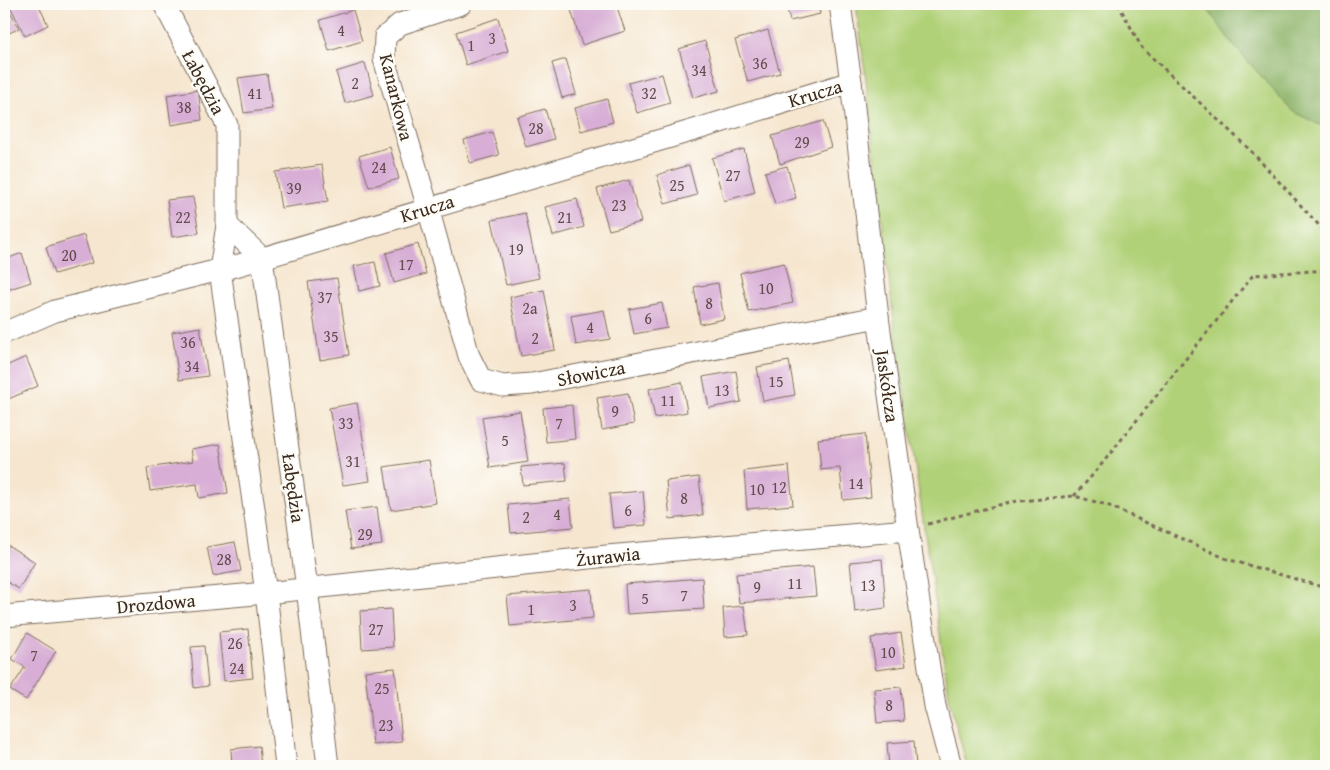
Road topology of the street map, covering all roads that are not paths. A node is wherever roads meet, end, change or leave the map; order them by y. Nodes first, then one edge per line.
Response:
1 (164, 4) edge
2 (461, 4) edge
3 (840, 4) edge
4 (851, 82) junction
5 (428, 208) junction
6 (228, 225) junction
7 (262, 258) junction
8 (220, 270) junction
9 (878, 317) junction
10 (4, 333) edge
11 (908, 530) junction
12 (307, 588) junction
13 (266, 593) junction
14 (4, 616) edge
15 (286, 766) edge
16 (328, 766) edge
17 (951, 766) edge

1 - 6 street, Łabędzia
2 - 5 street, Kanarkowa
3 - 4 street, Jaskółcza
4 - 5 street, Krucza
4 - 9 street, Jaskółcza
5 - 7 street, Krucza
5 - 9 street, Słowicza
6 - 7 street
6 - 8 street, Łabędzia
7 - 8 street, Krucza
7 - 12 street, Łabędzia
8 - 10 street, Krucza
8 - 13 street, Łabędzia
9 - 11 street, Jaskółcza
11 - 12 street, Żurawia
11 - 17 street, Jaskółcza
12 - 13 street, Drozdowa
12 - 16 street, Łabędzia
13 - 14 street, Drozdowa
13 - 15 street, Łabędzia

